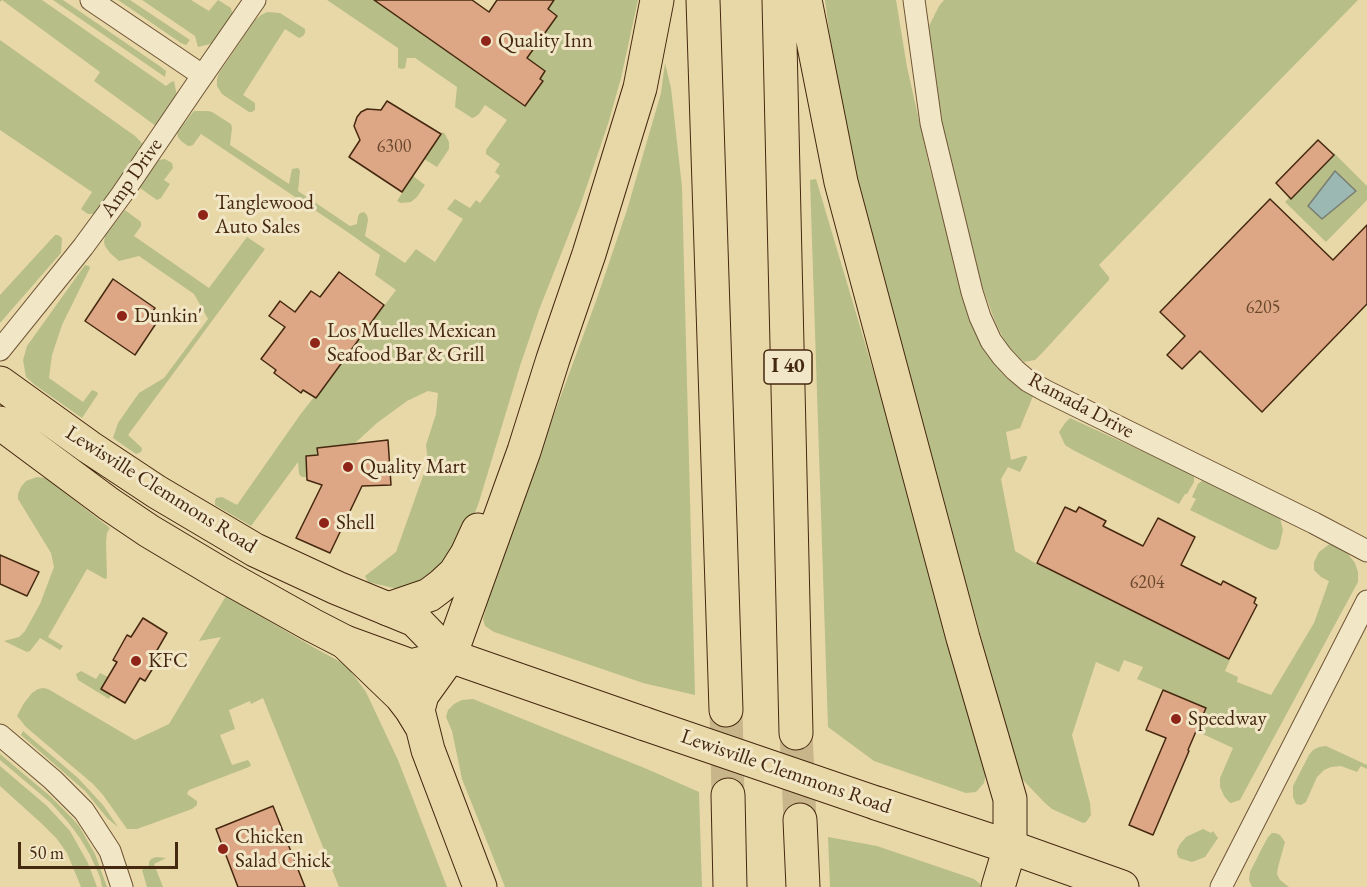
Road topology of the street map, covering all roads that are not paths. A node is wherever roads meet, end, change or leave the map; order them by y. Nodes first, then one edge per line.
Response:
1 (91, 0) edge
2 (255, 0) edge
3 (657, 0) edge
4 (703, 0) edge
5 (779, 0) edge
6 (805, 0) edge
7 (914, 0) edge
8 (202, 75) junction
9 (0, 350) edge
10 (0, 383) edge
11 (0, 423) edge
12 (524, 451) junction
13 (1367, 551) edge
14 (1367, 601) edge
15 (388, 609) junction
16 (345, 642) junction
17 (450, 657) junction
18 (726, 710) tunnel mouth
19 (422, 727) junction
20 (796, 733) tunnel mouth
21 (0, 735) edge
22 (728, 795) tunnel mouth
23 (800, 820) tunnel mouth
24 (1010, 847) junction
25 (122, 887) edge
26 (480, 887) edge
27 (730, 887) edge
28 (802, 887) edge
29 (998, 887) edge
30 (1122, 887) edge
31 (1221, 887) edge

1 - 8 street
2 - 8 street, Amp Drive
3 - 12 main road
4 - 18 main road
5 - 20 main road, I 40
6 - 24 main road
7 - 13 street, Ramada Drive
8 - 9 street, Amp Drive
10 - 15 main road, Lewisville Clemmons Road
11 - 16 main road, Lewisville Clemmons Road
12 - 15 main road
12 - 17 main road
14 - 31 street
15 - 17 main road, Lewisville Clemmons Road
16 - 17 main road, Lewisville Clemmons Road
16 - 19 main road
17 - 19 main road
17 - 24 main road, Lewisville Clemmons Road, bridge
19 - 26 main road
21 - 25 street
22 - 27 main road
23 - 28 main road
24 - 29 main road
24 - 30 main road, Lewisville Clemmons Road

